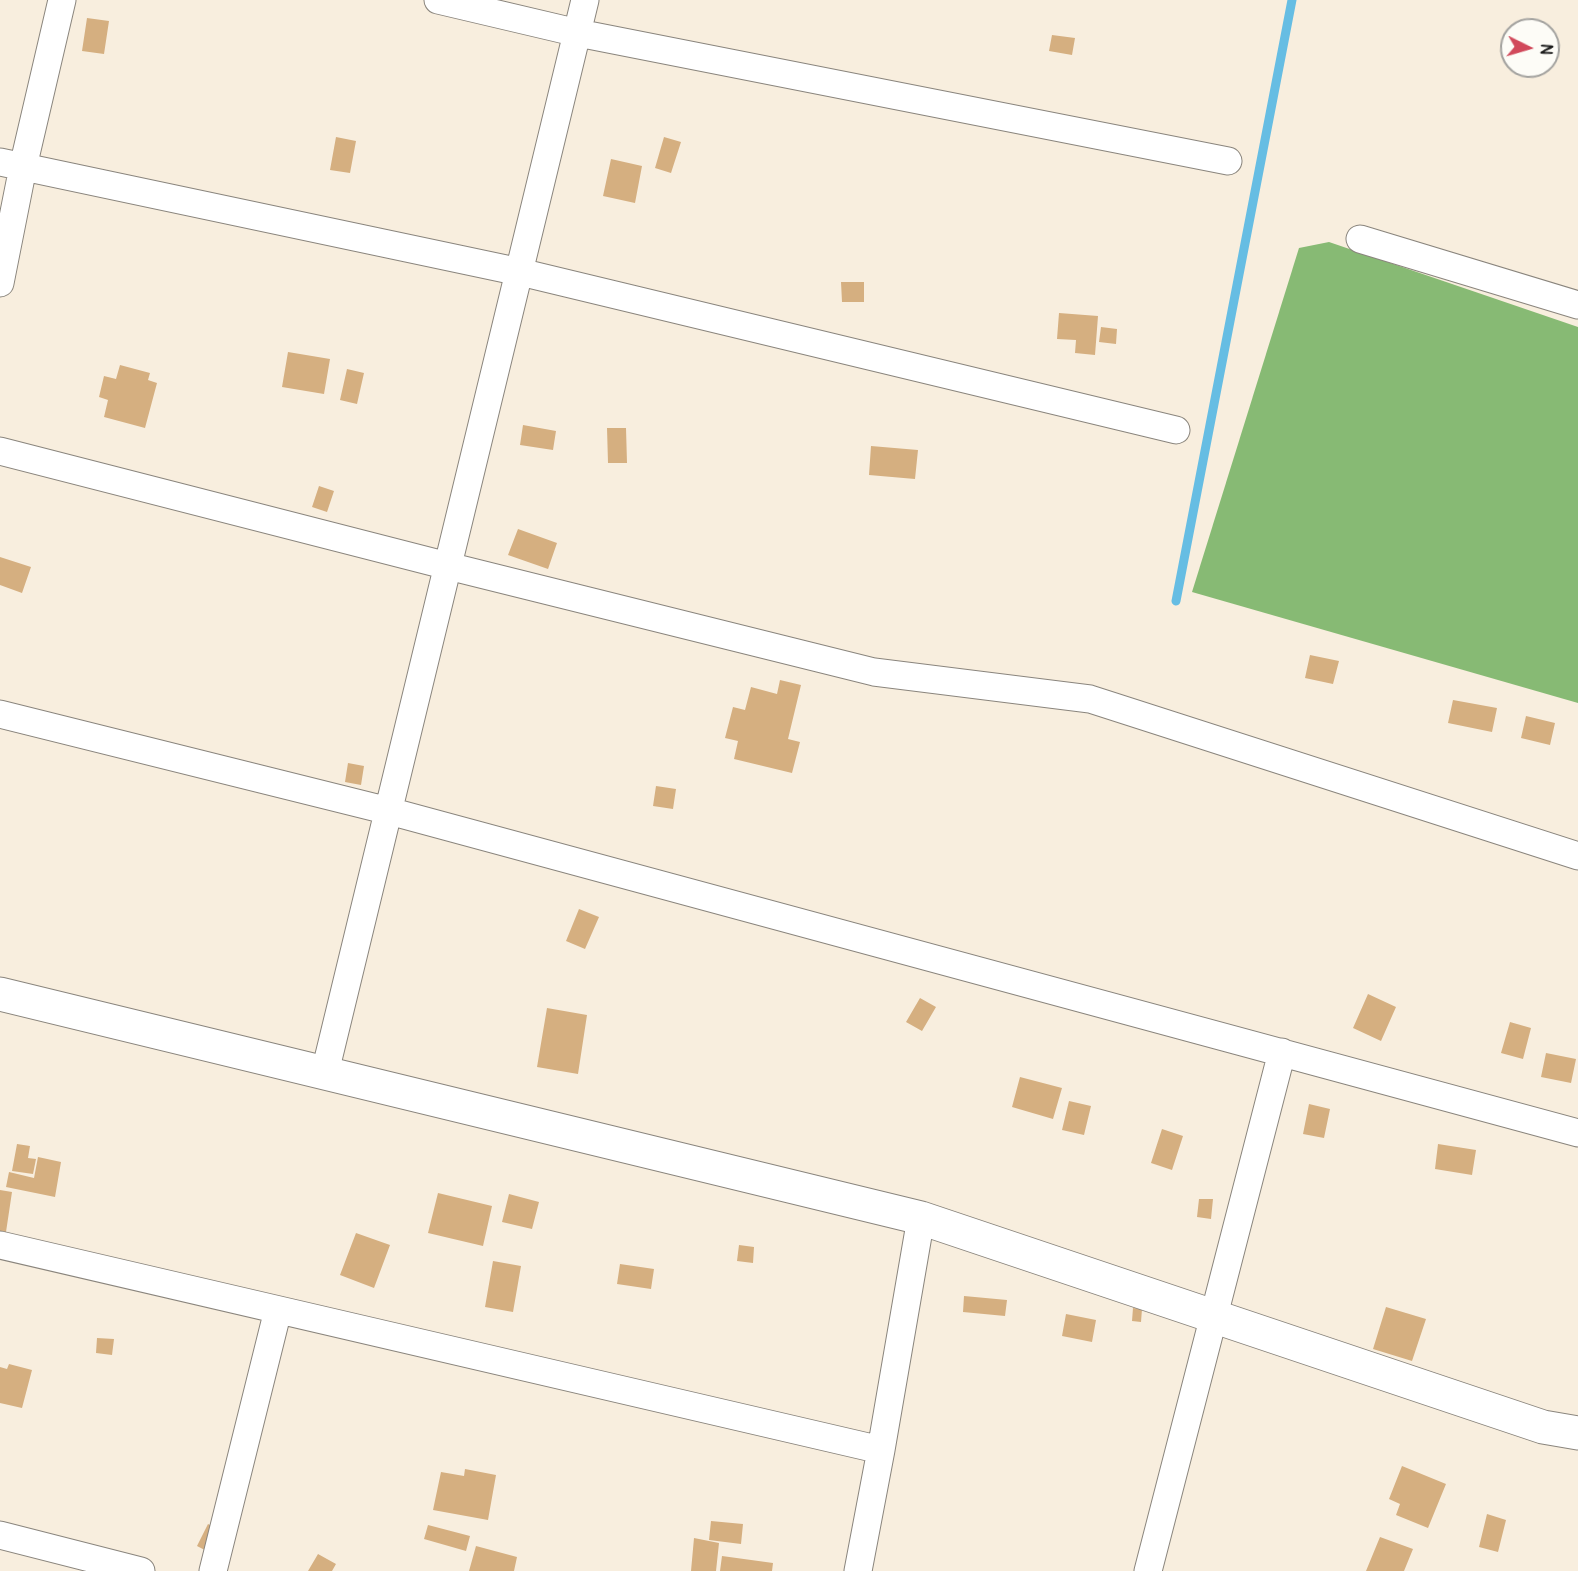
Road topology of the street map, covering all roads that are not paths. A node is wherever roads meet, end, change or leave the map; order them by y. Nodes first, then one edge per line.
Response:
1 (62, 0) edge
2 (438, 0) edge
3 (585, 0) edge
4 (578, 33) junction
5 (1228, 161) dead end
6 (12, 164) edge
7 (1360, 239) dead end
8 (520, 272) junction
9 (0, 283) edge
10 (1578, 305) edge
11 (1176, 430) dead end
12 (0, 451) edge
13 (448, 566) junction
14 (0, 714) edge
15 (389, 811) junction
16 (1578, 856) edge
17 (0, 994) edge
18 (1282, 1052) junction
19 (325, 1072) junction
20 (1578, 1132) edge
21 (921, 1218) junction
22 (0, 1245) edge
23 (278, 1310) junction
24 (1215, 1317) junction
25 (1578, 1433) edge
26 (881, 1450) junction
27 (0, 1535) edge
28 (141, 1571) edge
29 (213, 1571) edge
30 (858, 1571) edge
31 (1148, 1571) edge

1 - 6 street
2 - 4 street
3 - 4 street
4 - 5 street
4 - 8 street
6 - 8 street
6 - 9 street
7 - 10 street
8 - 11 street
8 - 13 street
12 - 13 street
13 - 15 street
13 - 16 street
14 - 15 street
15 - 18 street
15 - 19 street
17 - 19 street
18 - 20 street
18 - 24 street
19 - 21 street
21 - 24 street
21 - 26 street
22 - 23 street
23 - 26 street
23 - 29 street
24 - 25 street
24 - 31 street
26 - 30 street
27 - 28 street

